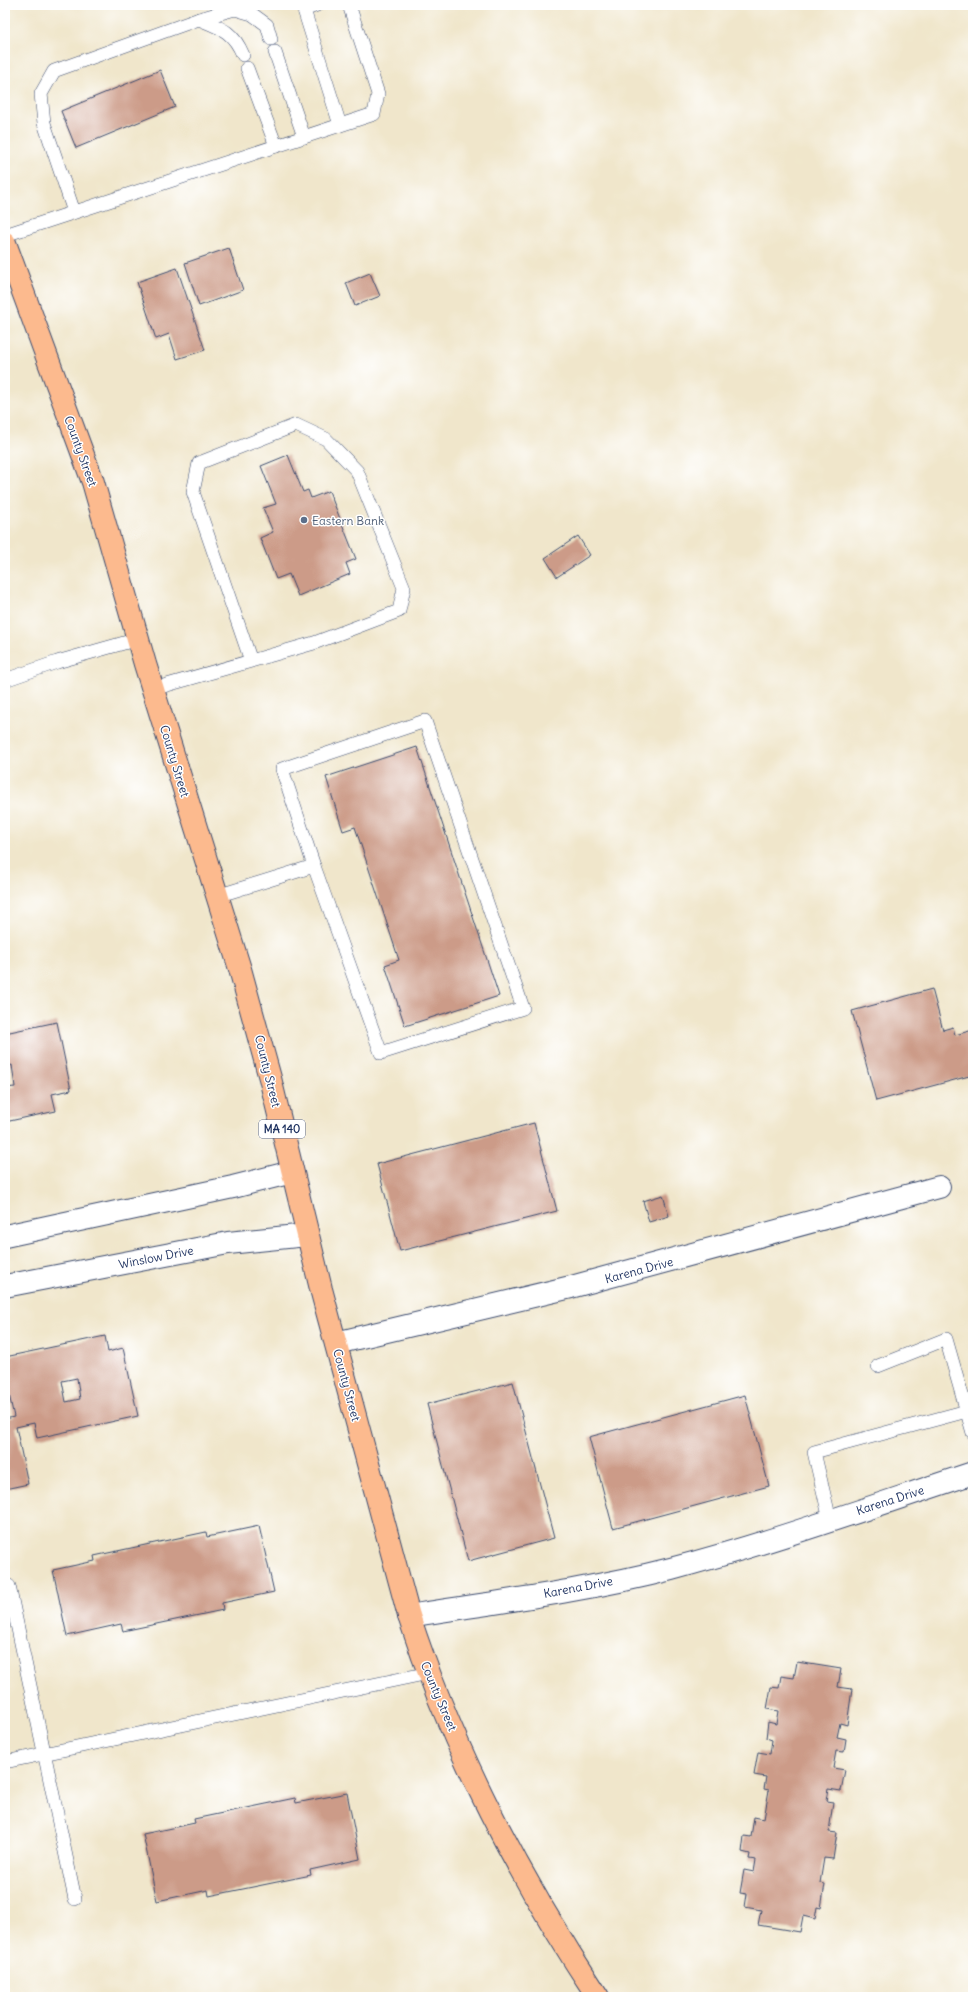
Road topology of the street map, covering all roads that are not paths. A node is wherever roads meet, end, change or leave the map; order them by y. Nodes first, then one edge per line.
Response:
1 (317, 5) edge
2 (349, 5) edge
3 (303, 7) edge
4 (199, 19) junction
5 (271, 39) dead end
6 (275, 52) dead end
7 (242, 54) dead end
8 (247, 68) dead end
9 (340, 125) junction
10 (304, 137) junction
11 (276, 146) junction
12 (74, 212) junction
13 (5, 235) edge
14 (5, 243) edge
15 (138, 639) junction
16 (251, 661) junction
17 (5, 680) edge
18 (153, 689) junction
19 (314, 866) junction
20 (217, 896) junction
21 (292, 1172) junction
22 (939, 1187) dead end
23 (307, 1235) junction
24 (5, 1236) edge
25 (5, 1286) edge
26 (336, 1343) junction
27 (878, 1366) dead end
28 (967, 1411) junction
29 (973, 1433) edge
30 (973, 1473) edge
31 (830, 1520) junction
32 (9, 1586) dead end
33 (409, 1616) junction
34 (429, 1673) junction
35 (45, 1753) junction
36 (5, 1762) edge
37 (75, 1899) dead end
38 (598, 1997) edge

1 - 3 lane
2 - 9 lane
3 - 9 lane
4 - 5 lane
4 - 7 lane
4 - 12 lane
6 - 10 lane
8 - 11 lane
9 - 10 lane
10 - 11 lane
11 - 12 lane
12 - 13 lane
14 - 15 main road, County Street / MA 140
15 - 17 lane
15 - 18 main road, County Street / MA 140
16 - 16 lane
16 - 18 lane
18 - 20 main road, County Street / MA 140
19 - 19 lane
19 - 20 lane
20 - 21 main road, County Street / MA 140
21 - 23 main road, County Street / MA 140
21 - 24 street
22 - 26 street, Karena Drive
23 - 25 street, Winslow Drive
23 - 26 main road, County Street / MA 140
26 - 33 main road, County Street / MA 140
27 - 28 lane
28 - 29 lane
28 - 31 lane
30 - 31 street, Karena Drive
31 - 33 street, Karena Drive
32 - 35 lane
33 - 34 main road, County Street / MA 140
34 - 35 lane
34 - 38 main road, County Street / MA 140
35 - 36 lane
35 - 37 lane

